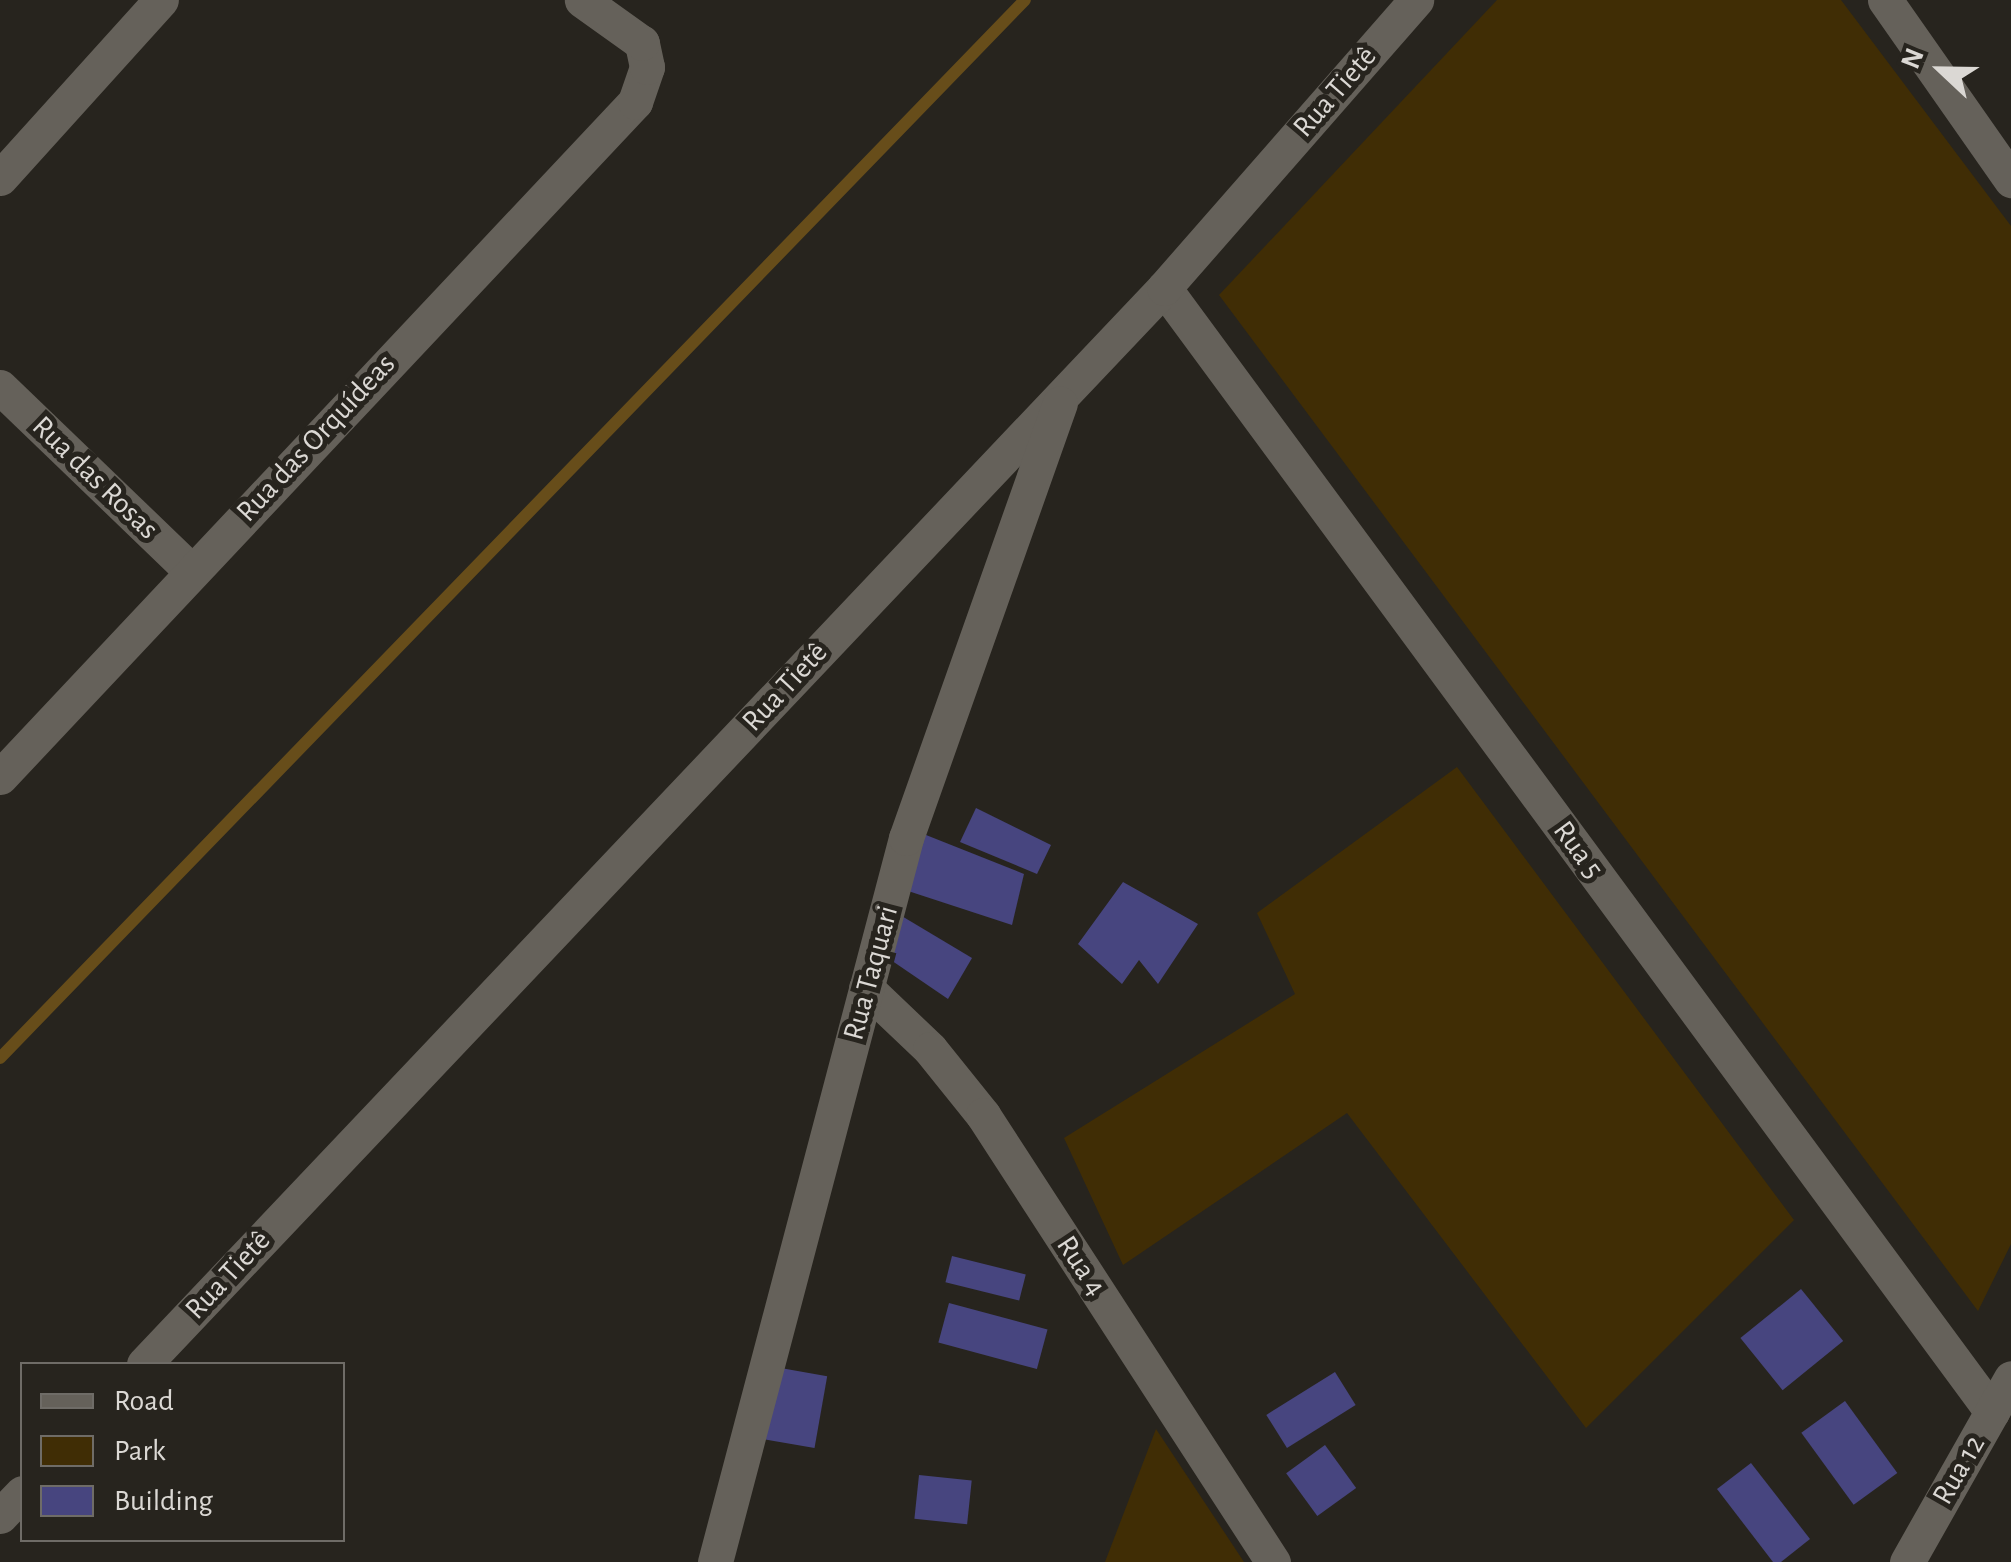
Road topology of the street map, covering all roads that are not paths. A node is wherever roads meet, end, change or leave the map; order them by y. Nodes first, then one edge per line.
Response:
1 (161, 0) edge
2 (582, 0) edge
3 (1416, 0) edge
4 (1885, 0) edge
5 (0, 178) edge
6 (2011, 180) edge
7 (1164, 288) junction
8 (0, 386) edge
9 (1063, 394) junction
10 (190, 570) junction
11 (0, 777) edge
12 (866, 988) junction
13 (146, 1362) edge
14 (2011, 1378) edge
15 (1992, 1412) junction
16 (20, 1495) edge
17 (0, 1516) edge
18 (715, 1562) edge
19 (1273, 1562) edge
20 (1907, 1562) edge

1 - 5 street
2 - 10 street, Rua das Orquídeas
3 - 7 street, Rua Tietê
4 - 6 street
7 - 9 street, Rua Tietê
7 - 15 street, Rua 5
8 - 10 street, Rua das Rosas
9 - 12 street, Rua Taquari
9 - 13 street, Rua Tietê
10 - 11 street, Rua das Orquídeas
12 - 18 street, Rua Taquari
12 - 19 street, Rua 4
14 - 15 street, Rua 12
15 - 20 street, Rua 12
16 - 17 street

